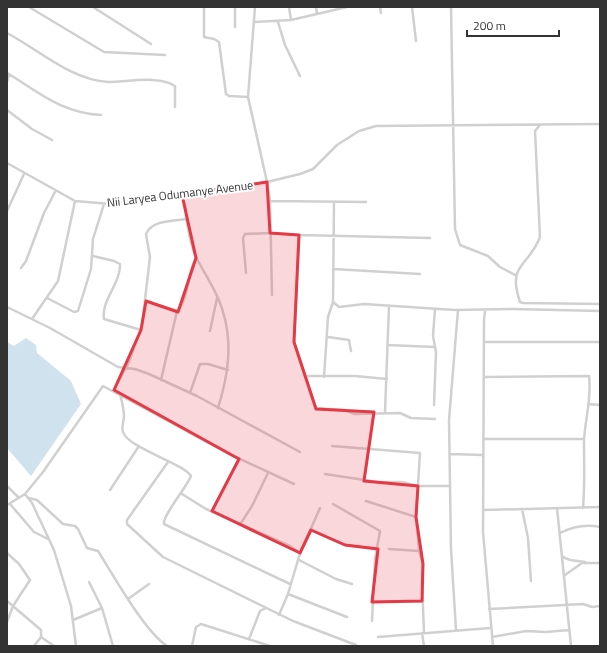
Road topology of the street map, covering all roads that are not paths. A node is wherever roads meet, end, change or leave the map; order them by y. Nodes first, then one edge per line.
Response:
1 (29, 7) edge
2 (93, 7) edge
3 (204, 7) edge
4 (235, 7) edge
5 (255, 7) edge
6 (289, 7) edge
7 (316, 7) edge
8 (347, 7) edge
9 (380, 7) edge
10 (412, 7) edge
11 (451, 7) edge
12 (381, 13) dead end
13 (317, 14) junction
14 (291, 20) junction
15 (254, 22) junction
16 (278, 22) junction
17 (235, 27) dead end
18 (7, 33) edge
19 (416, 41) dead end
20 (151, 44) dead end
21 (165, 55) dead end
22 (8, 73) edge
23 (300, 76) dead end
24 (7, 82) edge
25 (248, 97) junction
26 (175, 107) dead end
27 (7, 110) edge
28 (101, 115) dead end
29 (540, 124) junction
30 (600, 124) edge
31 (453, 125) junction
32 (52, 140) dead end
33 (7, 164) edge
34 (24, 174) junction
35 (267, 182) junction
36 (55, 192) junction
37 (182, 195) junction
38 (75, 201) junction
39 (270, 201) junction
40 (334, 202) junction
41 (366, 202) dead end
42 (104, 204) junction
43 (7, 211) edge
44 (186, 219) junction
45 (270, 233) junction
46 (299, 235) junction
47 (333, 236) junction
48 (430, 238) dead end
49 (93, 256) junction
50 (196, 258) junction
51 (21, 268) dead end
52 (333, 269) junction
53 (246, 274) dead end
54 (420, 274) dead end
55 (515, 275) junction
56 (272, 295) dead end
57 (47, 298) junction
58 (218, 298) junction
59 (146, 301) junction
60 (333, 302) junction
61 (600, 304) edge
62 (389, 306) junction
63 (7, 307) edge
64 (435, 309) junction
65 (458, 310) junction
66 (485, 310) junction
67 (600, 311) edge
68 (177, 312) junction
69 (32, 319) junction
70 (141, 330) junction
71 (210, 331) dead end
72 (328, 337) junction
73 (485, 342) junction
74 (600, 342) edge
75 (388, 345) junction
76 (434, 347) junction
77 (351, 351) dead end
78 (126, 368) junction
79 (228, 370) junction
80 (305, 376) junction
81 (324, 377) junction
82 (484, 377) junction
83 (387, 379) junction
84 (161, 380) junction
85 (114, 390) junction
86 (190, 393) junction
87 (120, 394) junction
88 (588, 404) junction
89 (434, 405) dead end
90 (600, 405) edge
91 (218, 408) junction
92 (374, 412) junction
93 (384, 412) junction
94 (435, 419) dead end
95 (484, 439) junction
96 (584, 439) junction
97 (139, 446) junction
98 (332, 446) dead end
99 (369, 448) junction
100 (300, 452) dead end
101 (450, 454) junction
102 (484, 455) junction
103 (239, 459) junction
104 (168, 462) junction
105 (268, 473) junction
106 (326, 474) dead end
107 (364, 480) junction
108 (294, 484) dead end
109 (7, 486) edge
110 (418, 486) junction
111 (450, 486) junction
112 (110, 490) dead end
113 (25, 494) junction
114 (182, 494) junction
115 (19, 498) junction
116 (29, 498) junction
117 (366, 501) dead end
118 (8, 504) edge
119 (333, 504) dead end
120 (600, 507) edge
121 (320, 508) dead end
122 (557, 508) junction
123 (583, 508) junction
124 (522, 509) junction
125 (484, 510) junction
126 (212, 511) junction
127 (416, 517) junction
128 (240, 523) junction
129 (600, 527) edge
130 (311, 530) junction
131 (560, 533) junction
132 (48, 539) junction
133 (378, 549) junction
134 (389, 549) dead end
135 (419, 550) junction
136 (7, 553) edge
137 (300, 554) junction
138 (562, 557) junction
139 (299, 560) junction
140 (587, 563) junction
141 (600, 563) edge
142 (565, 575) junction
143 (531, 581) dead end
144 (89, 582) dead end
145 (150, 584) dead end
146 (290, 584) junction
147 (352, 584) dead end
148 (288, 594) junction
149 (128, 599) junction
150 (7, 601) edge
151 (422, 601) junction
152 (372, 602) junction
153 (13, 606) junction
154 (567, 606) junction
155 (600, 606) edge
156 (102, 608) junction
157 (266, 608) junction
158 (489, 609) junction
159 (279, 615) junction
160 (347, 616) dead end
161 (73, 620) junction
162 (372, 621) dead end
163 (7, 622) edge
164 (490, 628) junction
165 (456, 630) junction
166 (569, 630) junction
167 (423, 633) junction
168 (378, 636) dead end
169 (40, 637) junction
170 (492, 637) junction
171 (249, 639) junction
172 (356, 645) edge
173 (34, 646) edge
174 (54, 646) edge
175 (76, 646) edge
176 (113, 646) edge
177 (167, 646) edge
178 (192, 646) edge
179 (270, 646) edge
180 (424, 646) edge
181 (493, 646) edge
182 (572, 646) edge

1 - 21 street
2 - 20 street
3 - 25 street
4 - 17 street
5 - 15 street
6 - 14 street
7 - 13 street
8 - 13 street
9 - 12 street
10 - 19 street
11 - 31 street
13 - 14 street
14 - 16 street
15 - 16 street
15 - 25 street
16 - 23 street
18 - 26 street
22 - 24 street
22 - 28 street
25 - 35 street
27 - 32 street
29 - 30 street, Nii Laryea Odumanye Avenue
29 - 31 street, Nii Laryea Odumanye Avenue
29 - 55 street
31 - 35 street, Nii Laryea Odumanye Avenue
31 - 55 street
33 - 34 street, Nii Laryea Odumanye Avenue
34 - 36 street, Nii Laryea Odumanye Avenue
34 - 43 street
35 - 37 street, Nii Laryea Odumanye Avenue
35 - 39 street
36 - 38 street, Nii Laryea Odumanye Avenue
36 - 51 street
37 - 42 street, Nii Laryea Odumanye Avenue
37 - 44 street
38 - 42 street, Nii Laryea Odumanye Avenue
38 - 57 street
39 - 40 street
39 - 45 street
40 - 41 street
40 - 47 street
42 - 49 street
44 - 50 street
44 - 59 street
45 - 46 street
45 - 53 street
45 - 56 street
46 - 47 street
46 - 80 street
47 - 48 street
47 - 52 street
49 - 57 street
49 - 70 street
50 - 58 street
50 - 68 street
52 - 54 street
52 - 60 street
55 - 61 street
57 - 69 street
58 - 71 street
58 - 79 street
59 - 68 street
59 - 70 street
60 - 62 street
60 - 72 street
62 - 64 street
62 - 75 street
63 - 69 street
64 - 65 street
64 - 76 street
65 - 66 street
65 - 101 street
66 - 67 street
66 - 73 street
68 - 84 street
69 - 78 street
70 - 78 street
72 - 77 street
72 - 81 street
73 - 74 street
73 - 82 street
75 - 76 street
75 - 83 street
76 - 89 street
78 - 84 street
78 - 85 street
79 - 86 street
79 - 91 street
80 - 81 street
80 - 92 street
81 - 83 street
82 - 88 street
82 - 95 street
83 - 93 street
84 - 86 street
85 - 87 street
85 - 113 street
86 - 91 street
87 - 97 street
87 - 103 street
88 - 90 street
88 - 96 street
91 - 100 street
92 - 93 street
92 - 99 street
93 - 94 street
95 - 96 street
95 - 102 street
96 - 123 street
97 - 104 street
97 - 112 street
98 - 99 street
99 - 107 street
99 - 110 street
101 - 102 street
101 - 111 street
102 - 125 street
103 - 105 street
103 - 126 street
104 - 114 street
104 - 157 street
105 - 108 street
105 - 128 street
106 - 107 street
107 - 110 street
109 - 115 street
110 - 111 street
110 - 127 street
111 - 165 street
113 - 115 street
113 - 116 street
114 - 126 street
114 - 146 street
115 - 118 street
116 - 132 street
116 - 149 street
117 - 127 street
118 - 132 street
119 - 133 street
120 - 123 street
121 - 130 street
122 - 123 street
122 - 124 street
122 - 131 street
124 - 125 street
124 - 143 street
125 - 158 street
126 - 128 street
127 - 135 street
128 - 137 street
129 - 131 street
130 - 133 street
130 - 137 street
131 - 138 street
132 - 161 street
133 - 152 street
134 - 135 street
135 - 151 street
136 - 153 street
137 - 139 street
138 - 140 street
138 - 142 street
139 - 146 street
139 - 147 street
140 - 141 street
140 - 142 street
142 - 154 street
144 - 156 street
145 - 149 street
146 - 148 street
148 - 159 street
148 - 160 street
149 - 177 street
150 - 153 street
151 - 152 street
151 - 167 street
152 - 162 street
153 - 163 street
153 - 169 street
154 - 155 street
154 - 158 street
154 - 166 street
156 - 161 street
156 - 176 street
157 - 159 street
157 - 171 street
158 - 164 street
159 - 172 street
161 - 175 street
164 - 165 street
164 - 170 street
165 - 167 street
166 - 170 street
166 - 182 street
167 - 168 street
167 - 180 street
169 - 173 street
169 - 174 street
170 - 181 street
171 - 178 street
171 - 179 street

